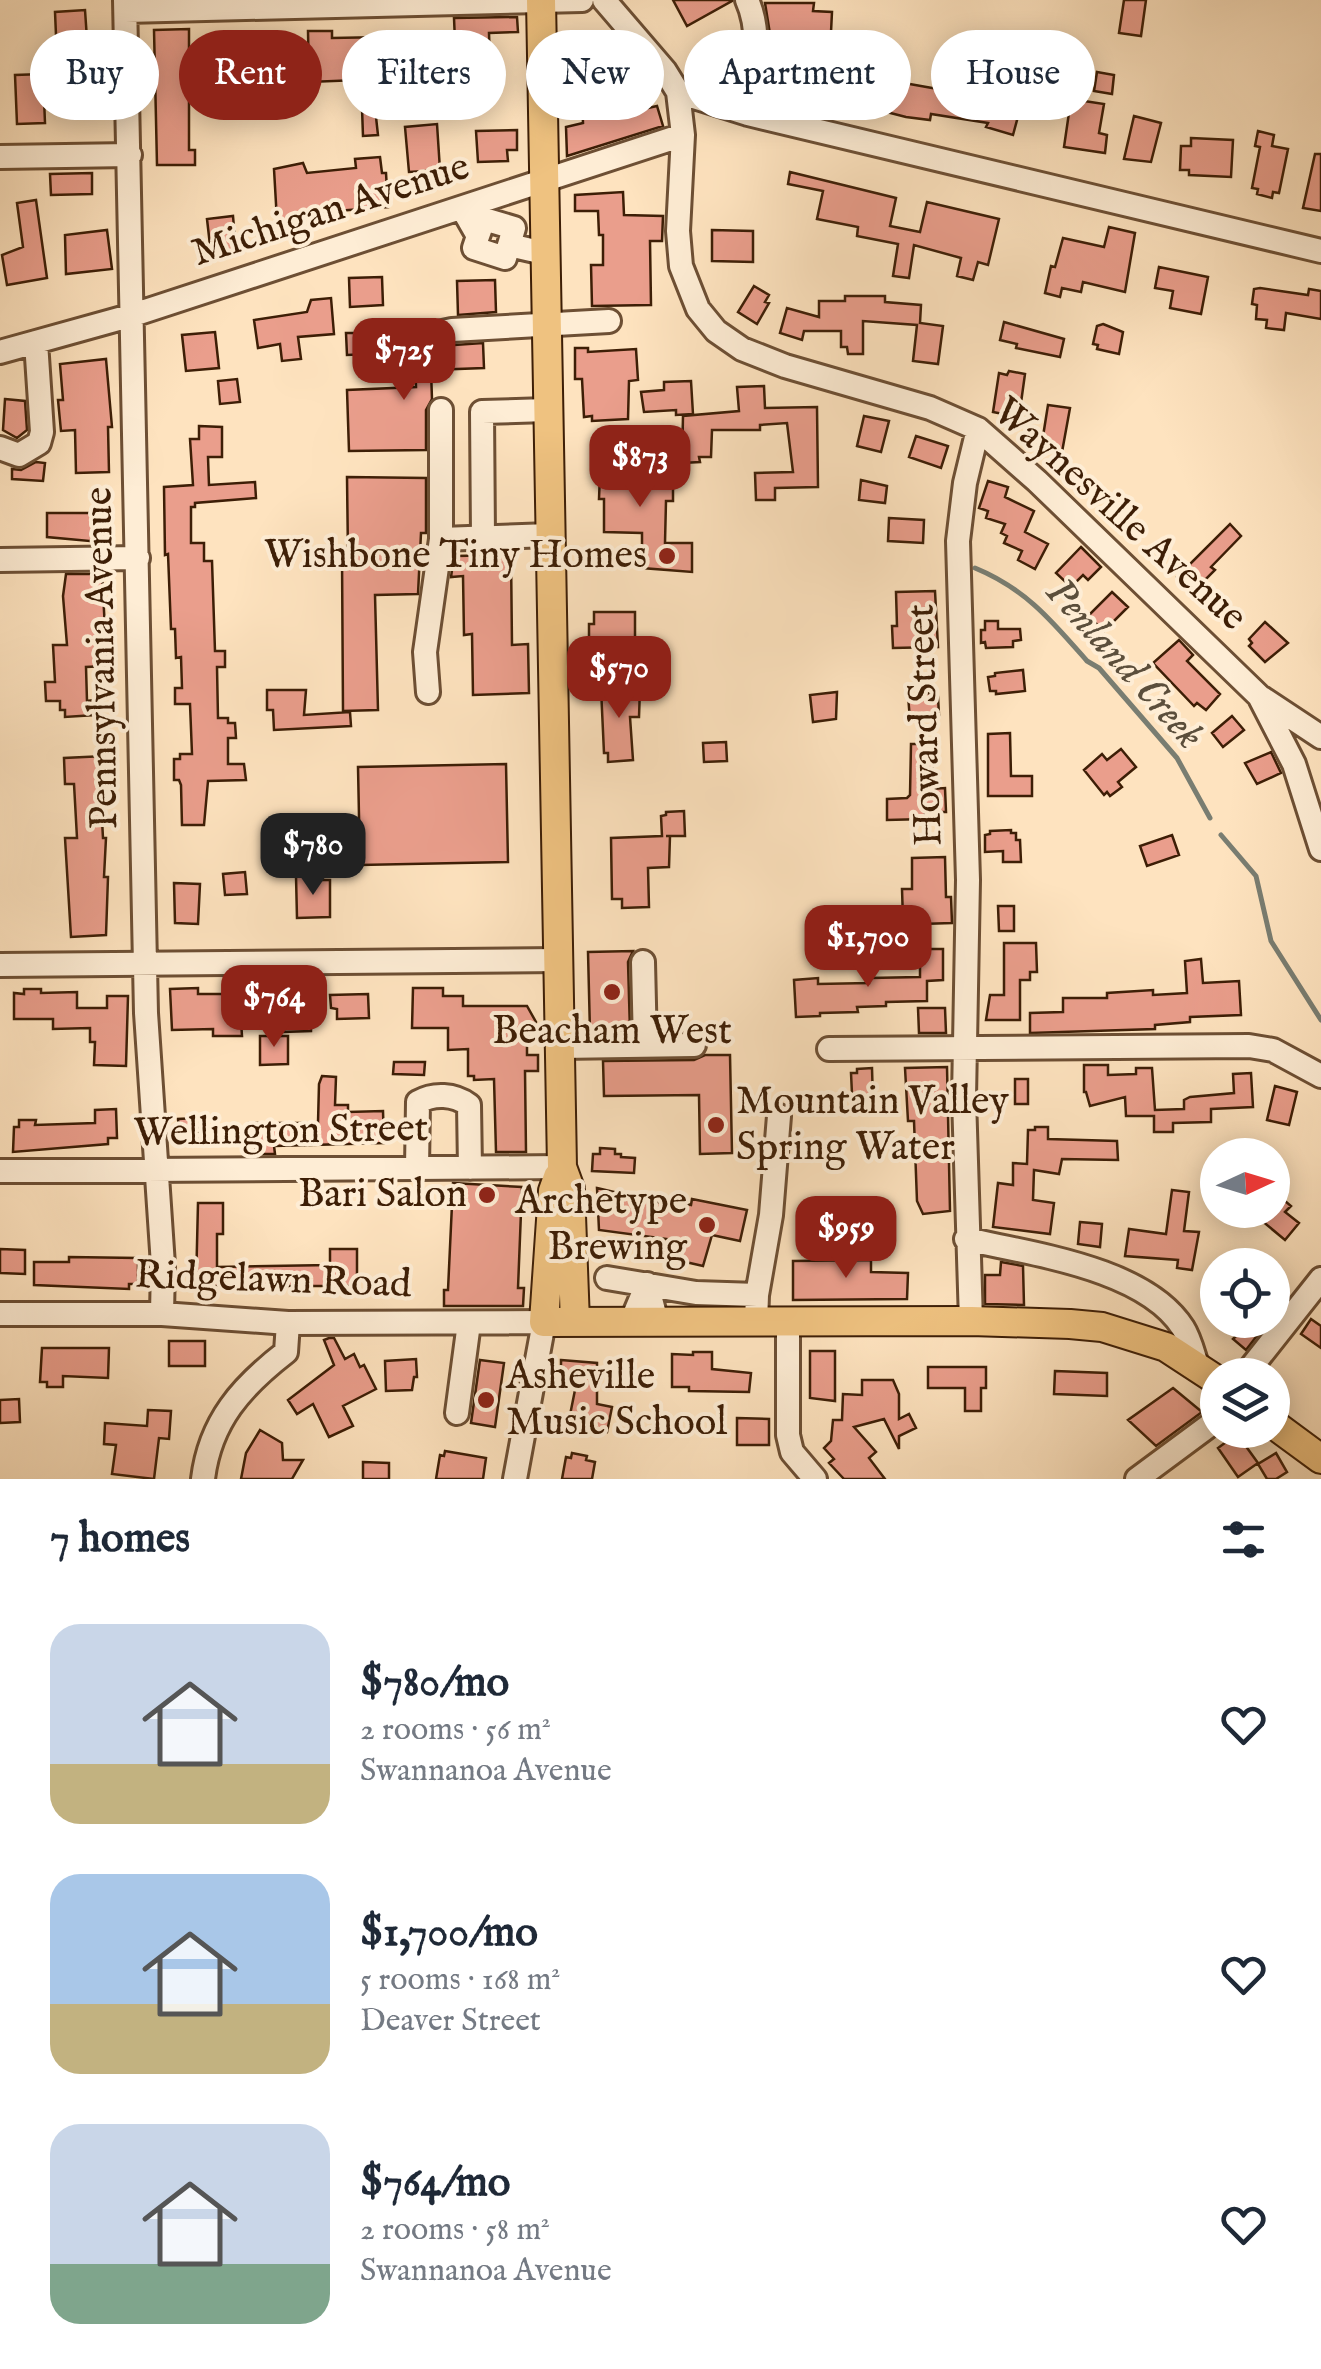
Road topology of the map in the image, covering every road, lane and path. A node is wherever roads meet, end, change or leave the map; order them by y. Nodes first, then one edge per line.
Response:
1 (747, 0) edge
2 (541, 1) edge
3 (595, 1) edge
4 (126, 6) edge
5 (754, 30) edge
6 (678, 92) junction
7 (684, 94) edge
8 (773, 120) edge
9 (683, 135) junction
10 (130, 155) junction
11 (0, 157) edge
12 (542, 180) junction
13 (462, 208) junction
14 (1321, 251) edge
15 (544, 253) junction
16 (133, 315) junction
17 (609, 322) dead end
18 (545, 323) junction
19 (36, 342) junction
20 (386, 348) dead end
21 (0, 352) edge
22 (442, 410) dead end
23 (547, 410) junction
24 (978, 429) junction
25 (0, 448) edge
26 (550, 535) junction
27 (484, 537) junction
28 (441, 539) junction
29 (138, 558) junction
30 (0, 560) edge
31 (428, 692) dead end
32 (1260, 696) junction
33 (1321, 738) edge
34 (1321, 849) edge
35 (560, 960) junction
36 (146, 962) junction
37 (643, 962) dead end
38 (0, 964) edge
39 (694, 1045) dead end
40 (645, 1046) junction
41 (560, 1048) junction
42 (966, 1048) junction
43 (828, 1049) dead end
44 (1321, 1076) edge
45 (779, 1116) dead end
46 (562, 1167) junction
47 (417, 1168) junction
48 (470, 1168) junction
49 (154, 1170) junction
50 (0, 1171) edge
51 (966, 1240) junction
52 (607, 1278) dead end
53 (1321, 1279) edge
54 (648, 1284) junction
55 (756, 1308) junction
56 (0, 1314) edge
57 (162, 1314) junction
58 (971, 1321) junction
59 (544, 1322) junction
60 (575, 1322) junction
61 (644, 1322) junction
62 (788, 1322) junction
63 (288, 1323) junction
64 (470, 1323) junction
65 (1258, 1358) edge
66 (1200, 1360) edge
67 (1200, 1369) edge
68 (457, 1413) dead end
69 (1200, 1432) edge
70 (1290, 1437) edge
71 (1321, 1460) edge
72 (203, 1479) edge
73 (516, 1479) edge
74 (814, 1479) edge
75 (1137, 1479) edge

1 - 5 street
2 - 3 street
2 - 4 street
2 - 12 main road
3 - 6 street
4 - 10 street, Pennsylvania Avenue
6 - 7 street
6 - 9 street, Waynesville Avenue
8 - 14 street
9 - 12 street, Michigan Avenue
9 - 24 street, Waynesville Avenue
10 - 11 street
10 - 16 street, Pennsylvania Avenue
12 - 13 street, Michigan Avenue
12 - 15 main road
13 - 15 street
13 - 16 street, Michigan Avenue
15 - 18 main road
16 - 19 street, Michigan Avenue
16 - 29 street, Pennsylvania Avenue
17 - 18 street
18 - 20 street
18 - 23 main road
19 - 21 street, Michigan Avenue
19 - 25 street
22 - 28 street
23 - 26 main road
23 - 27 street
24 - 32 street, Waynesville Avenue
24 - 42 street, Howard Street
26 - 27 street
26 - 35 main road
27 - 28 street
28 - 31 street
29 - 30 street
29 - 36 street, Pennsylvania Avenue
32 - 33 street
32 - 34 street, Waynesville Avenue
35 - 36 street
35 - 41 main road
36 - 38 street
36 - 49 street, Pennsylvania Avenue
37 - 40 street
39 - 40 street
40 - 41 street
41 - 46 main road
42 - 43 street
42 - 44 street
42 - 51 street, Howard Street
45 - 55 street
46 - 48 street, Wellington Street
46 - 59 main road
46 - 60 main road
47 - 48 street, Wellington Street
47 - 48 street
47 - 49 street, Wellington Street
49 - 50 street, Wellington Street
49 - 57 street, Pennsylvania Avenue
51 - 58 street, Howard Street
51 - 66 street
52 - 54 street
53 - 65 street
54 - 55 street
54 - 61 street
55 - 61 main road
55 - 62 main road
56 - 57 street, Ridgelawn Road
57 - 63 street, Ridgelawn Road
58 - 62 main road
58 - 67 main road
59 - 60 main road
59 - 64 street, Ridgelawn Road
59 - 73 street
60 - 61 main road
62 - 74 street
63 - 64 street, Ridgelawn Road
63 - 72 street
64 - 68 street
69 - 75 street
70 - 71 main road

